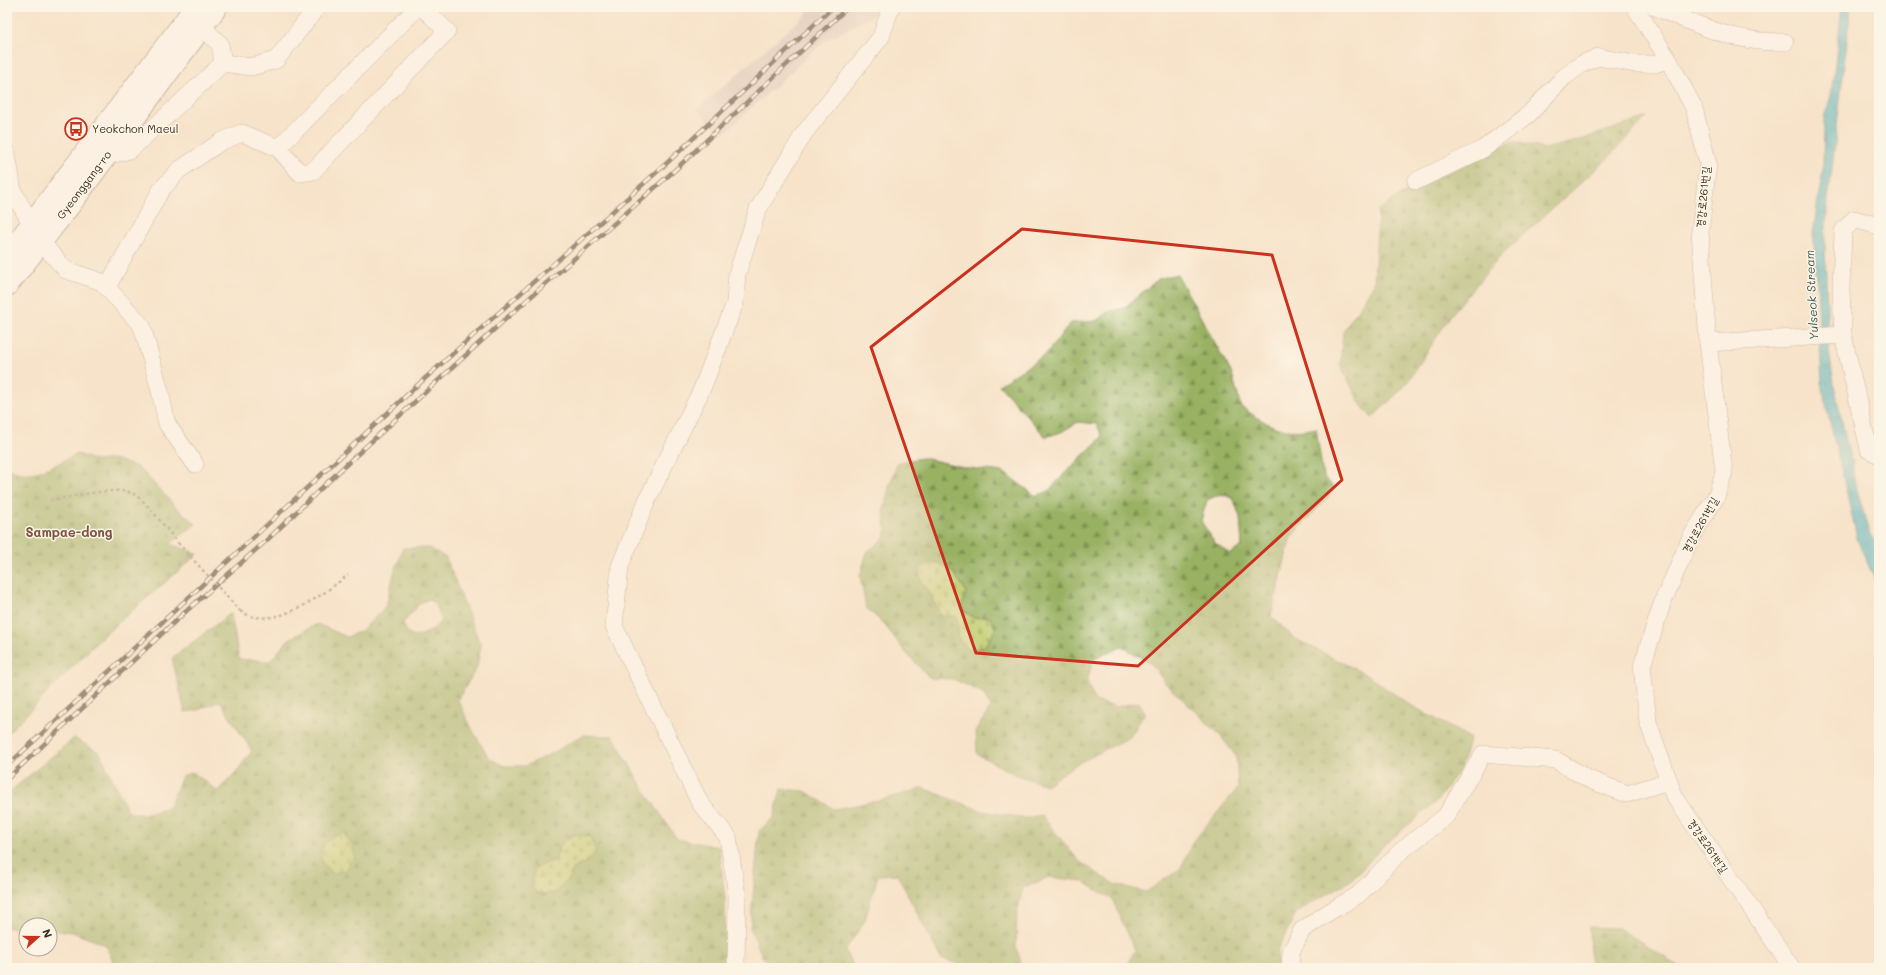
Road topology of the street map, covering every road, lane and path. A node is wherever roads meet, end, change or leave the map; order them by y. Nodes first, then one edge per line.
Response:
1 (216, 7) edge
2 (317, 7) edge
3 (891, 7) edge
4 (1635, 7) edge
5 (1655, 7) edge
6 (428, 9) edge
7 (193, 16) edge
8 (1785, 42) dead end
9 (1668, 59) junction
10 (223, 62) junction
11 (278, 148) junction
12 (7, 153) edge
13 (106, 156) junction
14 (1416, 181) dead end
15 (1879, 226) edge
16 (36, 234) junction
17 (7, 257) edge
18 (7, 285) edge
19 (107, 287) junction
20 (1839, 335) junction
21 (1708, 343) junction
22 (1879, 455) edge
23 (196, 464) dead end
24 (50, 500) dead end
25 (348, 575) dead end
26 (1669, 781) junction
27 (736, 968) edge
28 (1290, 968) edge
29 (1792, 968) edge

1 - 7 main road, Gyeonggang-ro
2 - 10 street
3 - 27 street
4 - 9 street, 경강로261번길
5 - 8 street
6 - 11 street
6 - 11 street
7 - 10 street
7 - 13 main road, Gyeonggang-ro
7 - 16 main road, Gyeonggang-ro
9 - 14 street
9 - 21 street, 경강로261번길
10 - 13 street
11 - 19 street
12 - 16 street
13 - 16 main road, Gyeonggang-ro
15 - 20 street
16 - 17 main road, Gyeonggang-ro
16 - 18 main road, Gyeonggang-ro
16 - 19 street
19 - 23 street
20 - 21 street
20 - 22 street
21 - 26 street, 경강로261번길
24 - 25 path, bridge
26 - 28 street
26 - 29 street, 경강로261번길

